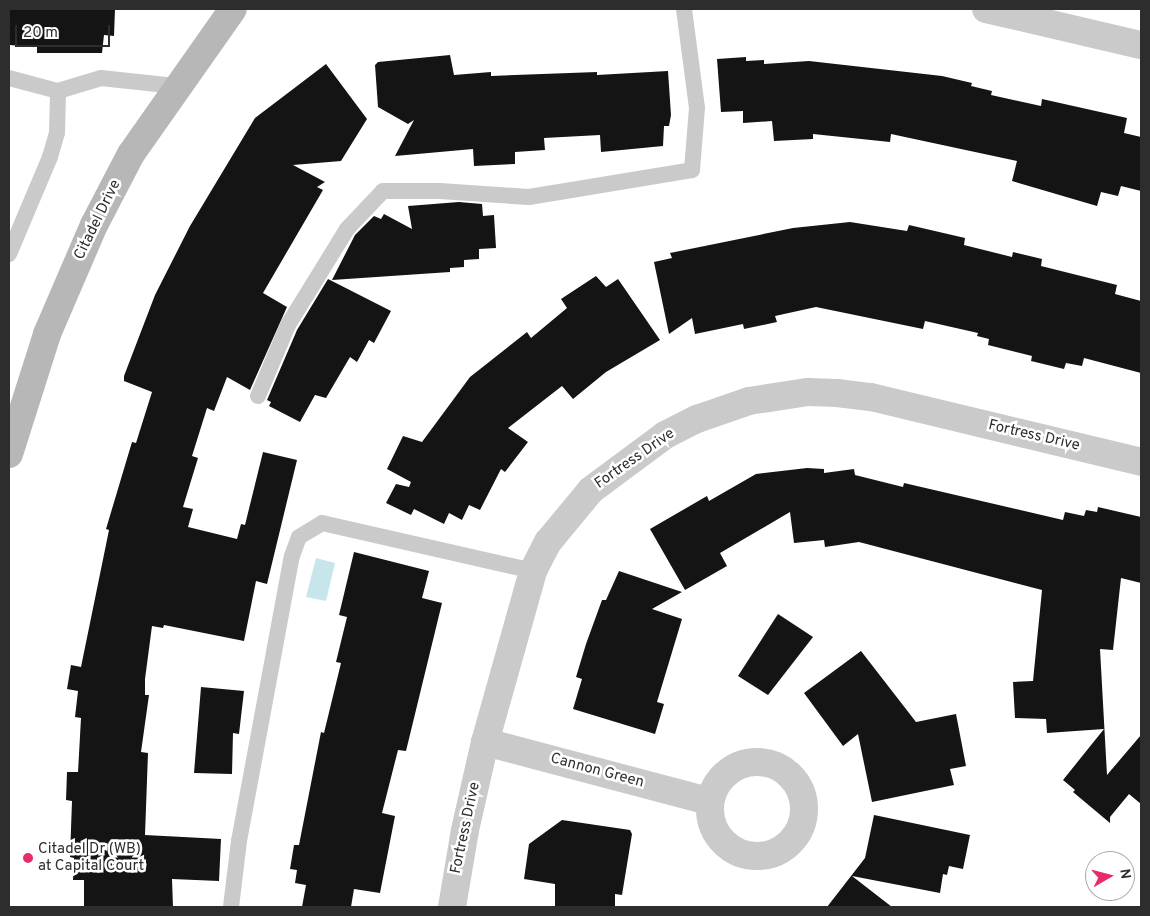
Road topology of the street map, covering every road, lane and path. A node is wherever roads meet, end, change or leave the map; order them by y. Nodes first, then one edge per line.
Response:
1 (233, 9) edge
2 (684, 9) edge
3 (986, 9) edge
4 (1141, 45) edge
5 (9, 78) edge
6 (176, 86) junction
7 (58, 91) junction
8 (9, 254) edge
9 (258, 396) dead end
10 (9, 454) edge
11 (1141, 462) edge
12 (534, 571) junction
13 (485, 742) junction
14 (708, 801) dead end
15 (231, 907) edge
16 (452, 907) edge

1 - 6 street, Citadel Drive
2 - 9 lane
3 - 4 street
5 - 7 lane
6 - 7 lane
6 - 10 street, Citadel Drive
7 - 8 lane
11 - 12 street, Fortress Drive
12 - 13 street, Fortress Drive
12 - 15 lane
13 - 14 street, Cannon Green
13 - 16 street, Fortress Drive

